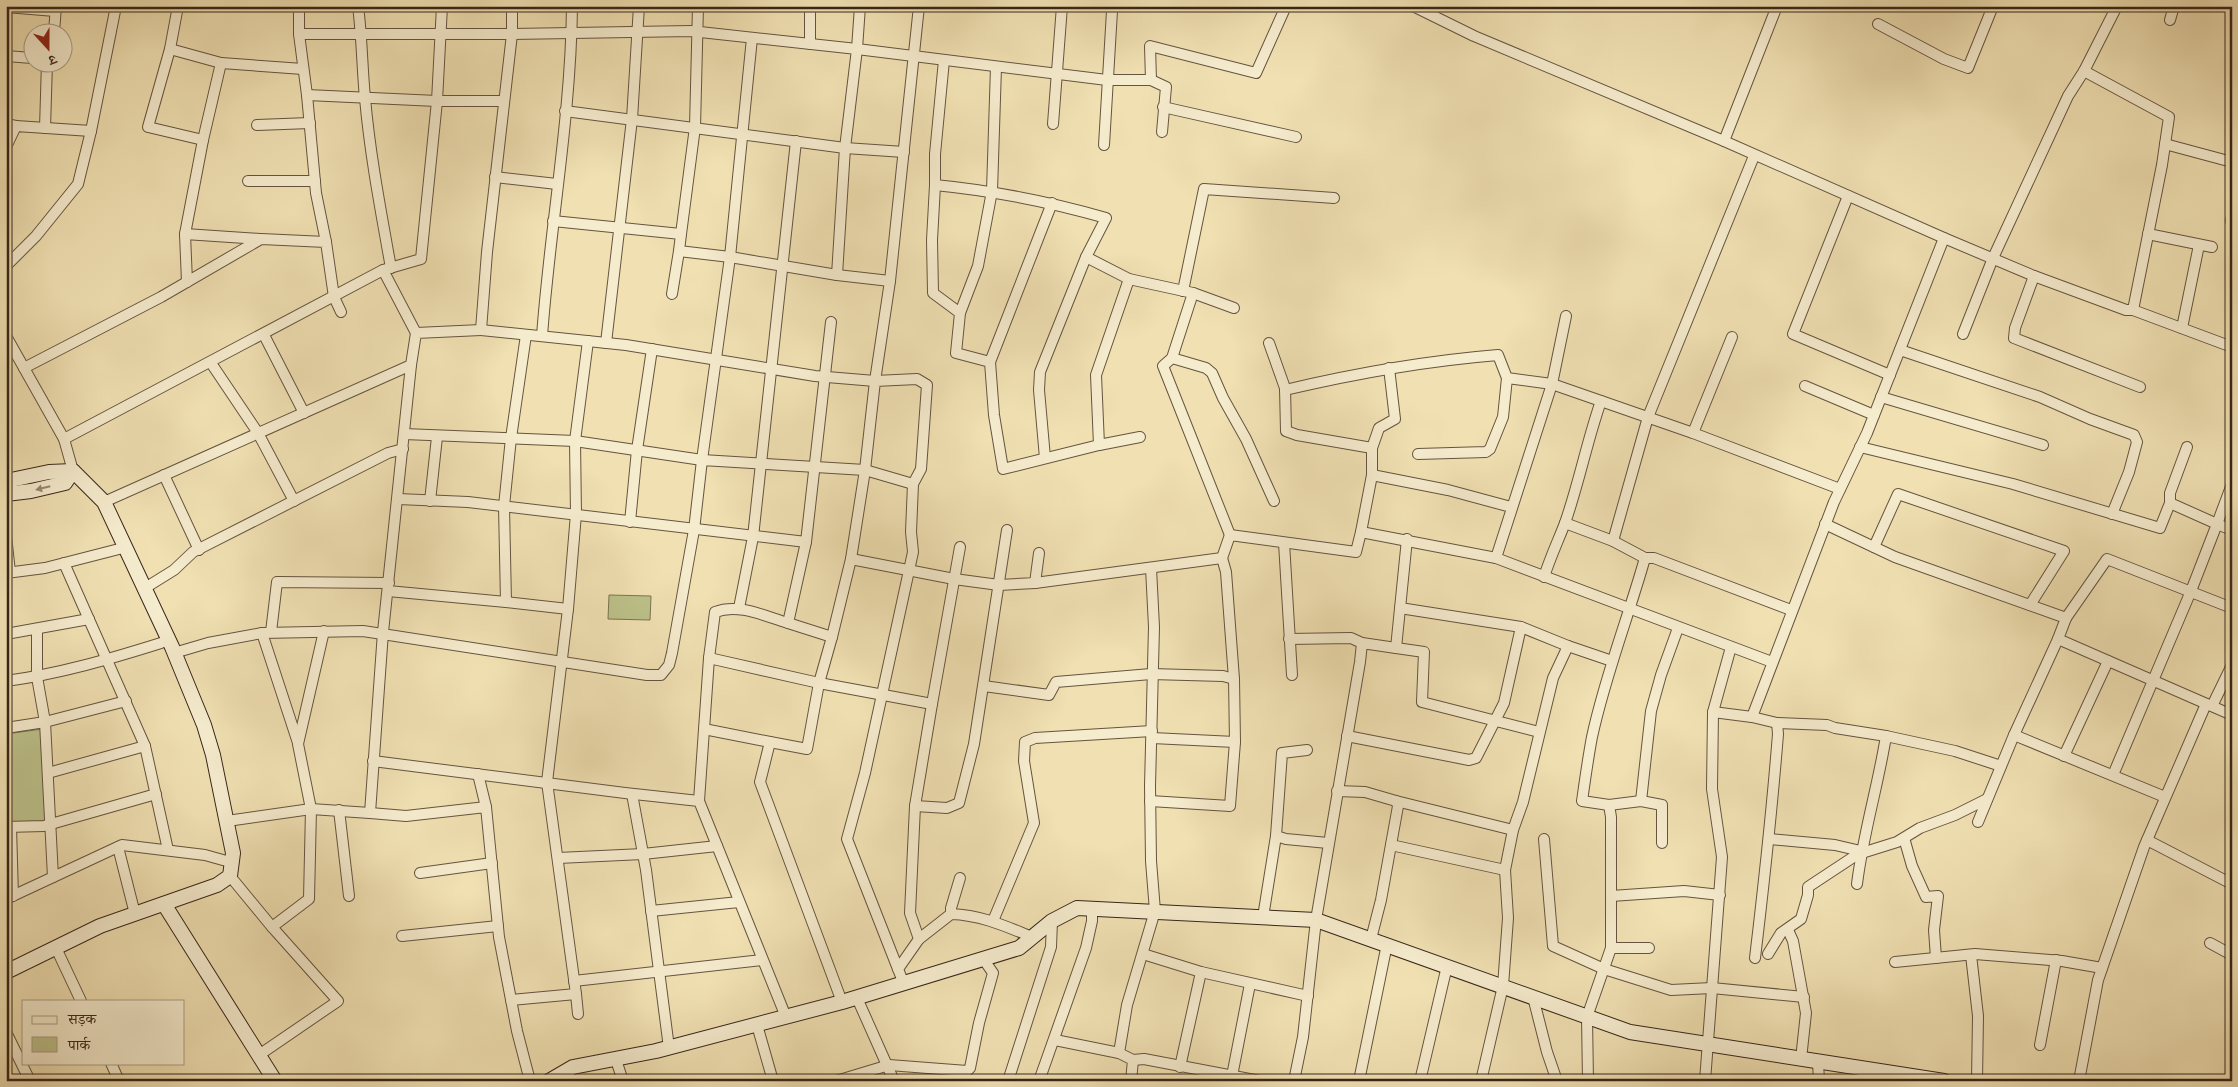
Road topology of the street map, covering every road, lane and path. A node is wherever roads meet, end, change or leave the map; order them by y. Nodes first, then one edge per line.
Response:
1 (116, 6) edge
2 (178, 6) edge
3 (299, 6) edge
4 (358, 6) edge
5 (442, 6) edge
6 (512, 6) edge
7 (572, 6) edge
8 (639, 6) edge
9 (698, 6) edge
10 (810, 6) edge
11 (860, 6) edge
12 (919, 6) edge
13 (1062, 6) edge
14 (1286, 6) edge
15 (1413, 6) edge
16 (1777, 6) edge
17 (1993, 6) edge
18 (2117, 6) edge
19 (2174, 6) edge
20 (6, 7) edge
21 (55, 9) edge
22 (1112, 11) dead end
23 (2170, 20) dead end
24 (54, 22) edge
25 (1878, 24) dead end
26 (638, 32) junction
27 (697, 32) junction
28 (572, 33) junction
29 (299, 34) junction
30 (362, 34) junction
31 (442, 34) junction
32 (512, 34) junction
33 (752, 38) junction
34 (810, 44) junction
35 (170, 49) junction
36 (857, 49) junction
37 (6, 56) edge
38 (914, 56) junction
39 (22, 57) edge
40 (944, 60) junction
41 (221, 63) junction
42 (996, 66) junction
43 (303, 68) junction
44 (2084, 71) junction
45 (47, 72) edge
46 (1057, 74) junction
47 (1107, 80) junction
48 (1151, 80) junction
49 (307, 95) junction
50 (365, 98) junction
51 (437, 101) junction
52 (504, 101) junction
53 (1163, 107) junction
54 (565, 111) junction
55 (632, 118) junction
56 (310, 123) junction
57 (1054, 124) dead end
58 (11, 125) edge
59 (257, 125) dead end
60 (695, 127) junction
61 (45, 128) junction
62 (91, 131) junction
63 (1162, 132) dead end
64 (743, 133) junction
65 (1296, 137) dead end
66 (203, 140) junction
67 (796, 140) junction
68 (1724, 141) junction
69 (2165, 144) junction
70 (1104, 145) dead end
71 (6, 147) edge
72 (845, 148) junction
73 (904, 152) junction
74 (1754, 156) junction
75 (2232, 162) edge
76 (496, 177) junction
77 (248, 181) dead end
78 (315, 181) junction
79 (557, 184) junction
80 (935, 185) junction
81 (992, 191) junction
82 (1848, 196) junction
83 (1334, 198) dead end
84 (1052, 203) junction
85 (553, 222) junction
86 (619, 228) junction
87 (184, 234) junction
88 (681, 234) junction
89 (2148, 234) junction
90 (1944, 238) junction
91 (261, 239) junction
92 (326, 242) junction
93 (2199, 245) junction
94 (2212, 247) dead end
95 (679, 251) junction
96 (730, 257) junction
97 (1086, 257) junction
98 (1994, 258) junction
99 (6, 266) edge
100 (784, 266) junction
101 (387, 269) junction
102 (837, 275) junction
103 (2034, 276) junction
104 (1129, 279) junction
105 (890, 281) junction
106 (187, 282) junction
107 (1188, 292) junction
108 (672, 294) dead end
109 (334, 297) junction
110 (1234, 308) dead end
111 (2133, 310) junction
112 (341, 312) dead end
113 (960, 313) junction
114 (1566, 316) dead end
115 (831, 322) dead end
116 (2182, 328) junction
117 (481, 330) junction
118 (416, 333) junction
119 (526, 334) junction
120 (1963, 334) dead end
121 (264, 335) junction
122 (6, 336) edge
123 (542, 336) junction
124 (1732, 337) dead end
125 (588, 341) junction
126 (606, 343) junction
127 (1269, 343) dead end
128 (2232, 347) edge
129 (652, 349) junction
130 (1900, 350) junction
131 (1172, 358) junction
132 (716, 360) junction
133 (990, 362) junction
134 (211, 363) junction
135 (411, 365) junction
136 (24, 368) junction
137 (1388, 368) junction
138 (770, 369) junction
139 (1890, 376) junction
140 (826, 377) junction
141 (1507, 378) junction
142 (874, 381) junction
143 (1552, 384) junction
144 (1805, 386) dead end
145 (2140, 387) dead end
146 (1285, 390) junction
147 (1881, 397) junction
148 (1602, 401) junction
149 (304, 412) junction
150 (1874, 415) junction
151 (1648, 417) junction
152 (258, 433) junction
153 (1693, 433) junction
154 (404, 434) junction
155 (437, 437) junction
156 (511, 438) junction
157 (1140, 438) dead end
158 (64, 439) junction
159 (575, 440) junction
160 (1100, 445) junction
161 (2043, 445) dead end
162 (1860, 447) junction
163 (2188, 447) dead end
164 (1372, 448) junction
165 (403, 449) junction
166 (637, 450) junction
167 (1418, 454) dead end
168 (1046, 458) junction
169 (702, 460) junction
170 (760, 464) junction
171 (816, 468) junction
172 (865, 470) junction
173 (73, 472) junction
174 (164, 475) junction
175 (1372, 475) junction
176 (6, 481) edge
177 (913, 484) junction
178 (2232, 484) edge
179 (1840, 489) junction
180 (6, 494) edge
181 (101, 499) junction
182 (398, 499) junction
183 (294, 501) junction
184 (430, 501) junction
185 (1274, 501) dead end
186 (2170, 503) junction
187 (504, 506) junction
188 (1511, 507) junction
189 (576, 514) junction
190 (2112, 514) junction
191 (630, 522) junction
192 (1564, 524) junction
193 (1825, 524) junction
194 (2217, 524) junction
195 (694, 530) junction
196 (1007, 530) dead end
197 (2232, 530) edge
198 (1361, 532) junction
199 (1230, 535) junction
200 (6, 536) edge
201 (753, 537) junction
202 (1407, 539) junction
203 (1613, 541) junction
204 (806, 542) junction
205 (1284, 542) junction
206 (960, 547) dead end
207 (1874, 547) junction
208 (119, 549) junction
209 (199, 550) junction
210 (1039, 553) dead end
211 (1222, 558) junction
212 (1496, 558) junction
213 (1645, 558) junction
214 (851, 559) junction
215 (64, 564) junction
216 (1151, 568) junction
217 (909, 570) junction
218 (8, 573) edge
219 (1544, 577) junction
220 (954, 579) junction
221 (1035, 583) junction
222 (999, 585) junction
223 (388, 587) junction
224 (145, 588) junction
225 (2191, 592) junction
226 (506, 602) junction
227 (2030, 605) junction
228 (739, 608) junction
229 (1400, 608) junction
230 (2232, 608) edge
231 (568, 609) junction
232 (1631, 610) junction
233 (1791, 610) junction
234 (2066, 618) junction
235 (90, 619) junction
236 (788, 623) junction
237 (1521, 627) junction
238 (1678, 628) junction
239 (36, 629) junction
240 (324, 631) junction
241 (267, 632) junction
242 (383, 632) junction
243 (6, 634) edge
244 (832, 637) junction
245 (1289, 639) junction
246 (2058, 640) junction
247 (161, 643) junction
248 (1362, 643) junction
249 (1568, 646) junction
250 (1732, 647) junction
251 (1396, 648) junction
252 (174, 652) junction
253 (709, 658) junction
254 (107, 659) junction
255 (562, 661) junction
256 (1612, 661) junction
257 (2108, 661) junction
258 (1772, 662) junction
259 (2232, 664) edge
260 (1153, 674) junction
261 (1292, 675) dead end
262 (37, 677) junction
263 (1234, 679) junction
264 (2152, 680) junction
265 (6, 681) edge
266 (819, 683) junction
267 (984, 686) junction
268 (881, 694) junction
269 (126, 702) junction
270 (932, 704) junction
271 (2209, 705) junction
272 (1713, 712) junction
273 (2232, 715) edge
274 (1752, 717) junction
275 (1494, 720) junction
276 (45, 722) junction
277 (1777, 723) junction
278 (6, 728) edge
279 (704, 729) junction
280 (1539, 732) junction
281 (1152, 734) junction
282 (2014, 735) junction
283 (1347, 736) junction
284 (1886, 736) junction
285 (770, 742) junction
286 (1235, 742) junction
287 (298, 744) junction
288 (145, 746) junction
289 (1307, 750) dead end
290 (2064, 756) junction
291 (373, 761) junction
292 (2001, 766) junction
293 (48, 773) junction
294 (478, 774) junction
295 (2112, 775) junction
296 (547, 782) junction
297 (1337, 791) junction
298 (156, 794) junction
299 (632, 794) junction
300 (2166, 797) junction
301 (699, 800) junction
302 (1987, 800) junction
303 (1150, 801) junction
304 (1396, 801) junction
305 (1641, 801) junction
306 (1609, 805) junction
307 (914, 806) junction
308 (486, 807) junction
309 (311, 809) junction
310 (339, 810) junction
311 (370, 813) junction
312 (227, 821) junction
313 (1978, 822) dead end
314 (51, 824) junction
315 (9, 827) edge
316 (1513, 830) junction
317 (1276, 836) junction
318 (1904, 838) junction
319 (1544, 839) dead end
320 (1770, 839) junction
321 (2147, 840) junction
322 (1328, 843) junction
323 (1662, 843) dead end
324 (1391, 845) junction
325 (717, 846) junction
326 (118, 847) junction
327 (168, 850) junction
328 (1861, 852) junction
329 (643, 854) junction
330 (558, 858) junction
331 (492, 863) junction
332 (230, 869) junction
333 (1505, 870) junction
334 (420, 873) dead end
335 (53, 877) junction
336 (960, 878) dead end
337 (1856, 884) dead end
338 (2232, 884) edge
339 (1720, 895) junction
340 (349, 896) dead end
341 (1611, 896) junction
342 (10, 897) edge
343 (739, 902) junction
344 (164, 904) junction
345 (1092, 908) junction
346 (1155, 911) junction
347 (652, 912) junction
348 (135, 914) junction
349 (951, 914) junction
350 (1263, 917) junction
351 (1316, 920) junction
352 (993, 921) junction
353 (1052, 921) junction
354 (498, 926) junction
355 (272, 927) junction
356 (1788, 930) junction
357 (402, 936) dead end
358 (1032, 937) junction
359 (919, 939) junction
360 (1371, 939) junction
361 (2210, 943) dead end
362 (1387, 944) junction
363 (56, 948) junction
364 (1611, 948) junction
365 (1649, 948) dead end
366 (1143, 954) junction
367 (1768, 954) dead end
368 (1971, 955) junction
369 (2232, 955) edge
370 (1755, 958) dead end
371 (1936, 958) junction
372 (762, 960) junction
373 (984, 960) junction
374 (2056, 960) junction
375 (1895, 962) dead end
376 (1447, 966) junction
377 (898, 968) junction
378 (2102, 968) junction
379 (1604, 969) junction
380 (6, 972) edge
381 (1201, 972) junction
382 (659, 973) junction
383 (574, 981) junction
384 (904, 984) junction
385 (1250, 984) junction
386 (1502, 986) junction
387 (1712, 988) junction
388 (576, 994) junction
389 (1308, 996) junction
390 (1533, 997) junction
391 (1804, 997) junction
392 (857, 998) junction
393 (81, 1000) edge
394 (511, 1000) junction
395 (842, 1002) junction
396 (578, 1014) dead end
397 (786, 1017) junction
398 (1587, 1017) junction
399 (757, 1025) junction
400 (6, 1032) edge
401 (1055, 1040) junction
402 (1708, 1045) junction
403 (2040, 1046) dead end
404 (669, 1048) junction
405 (1119, 1053) junction
406 (259, 1055) junction
407 (1801, 1059) junction
408 (616, 1060) junction
409 (1133, 1060) junction
410 (1818, 1062) junction
411 (111, 1064) edge
412 (889, 1065) junction
413 (1180, 1067) junction
414 (1232, 1076) junction
415 (1880, 1076) edge
416 (30, 1081) edge
417 (119, 1081) edge
418 (275, 1081) edge
419 (530, 1081) edge
420 (549, 1081) edge
421 (624, 1081) edge
422 (772, 1081) edge
423 (836, 1081) edge
424 (894, 1081) edge
425 (1008, 1081) edge
426 (1040, 1081) edge
427 (1131, 1081) edge
428 (1260, 1081) edge
429 (1294, 1081) edge
430 (1359, 1081) edge
431 (1420, 1081) edge
432 (1481, 1081) edge
433 (1556, 1081) edge
434 (1588, 1081) edge
435 (1705, 1081) edge
436 (1819, 1081) edge
437 (1944, 1081) edge
438 (1976, 1081) edge
439 (2079, 1081) edge

1 - 62 street
2 - 35 street
3 - 29 street
4 - 30 street
5 - 31 street
6 - 32 street
7 - 28 street
8 - 26 street
9 - 27 street
10 - 34 street
11 - 36 street
12 - 38 street
13 - 46 street
14 - 48 street
15 - 68 street
16 - 68 street
17 - 25 street
18 - 44 street
19 - 23 street
20 - 21 street
21 - 24 street
22 - 47 street
26 - 27 street
26 - 28 street
26 - 55 street
27 - 33 street
27 - 60 street
28 - 32 street
28 - 54 street
29 - 30 street
29 - 43 street
30 - 31 street
30 - 50 street
31 - 32 street
31 - 51 street
32 - 52 street
33 - 34 street
33 - 64 street
34 - 36 street
35 - 41 street
35 - 66 street
36 - 38 street
36 - 72 street
37 - 39 street
38 - 40 street
38 - 73 street
40 - 42 street
40 - 80 street
41 - 43 street
41 - 66 street
42 - 46 street
42 - 81 street
43 - 49 street
44 - 69 street
44 - 98 street
45 - 61 street
46 - 47 street
46 - 57 street
47 - 48 street
47 - 70 street
48 - 53 street
49 - 50 street
49 - 56 street
50 - 51 street
50 - 101 street
51 - 52 street
51 - 101 street
52 - 76 street
53 - 63 street
53 - 65 street
54 - 55 street
54 - 79 street
55 - 60 street
55 - 86 street
56 - 59 street
56 - 78 street
58 - 61 street
58 - 71 street
60 - 64 street
60 - 88 street
61 - 62 street
62 - 99 street
64 - 67 street
64 - 96 street
66 - 87 street
67 - 72 street
67 - 100 street
68 - 74 street
69 - 75 street
69 - 89 street
72 - 73 street
72 - 102 street
73 - 105 street
74 - 82 street
74 - 151 street
76 - 79 street
76 - 117 street
77 - 78 street
78 - 92 street
79 - 85 street
80 - 81 street
80 - 113 street
81 - 84 street
81 - 113 street
82 - 90 street
82 - 139 street
83 - 107 street
84 - 97 street
84 - 133 street
85 - 86 street
85 - 123 street
86 - 88 street
86 - 126 street
87 - 91 street
87 - 106 street
88 - 95 street
89 - 93 street
89 - 111 street
90 - 98 street
90 - 130 street
91 - 92 street
91 - 106 street
92 - 109 street
93 - 94 street
93 - 116 street
95 - 96 street
95 - 108 street
96 - 100 street
96 - 132 street
97 - 104 street
97 - 168 street
98 - 103 street
98 - 120 street
100 - 102 street
100 - 138 street
101 - 109 street
101 - 118 street
102 - 105 street
103 - 111 street
103 - 145 street
104 - 107 street
104 - 160 street
105 - 142 street
106 - 136 street
107 - 110 street
107 - 131 street
109 - 112 street
109 - 121 street
111 - 116 street
113 - 133 street
114 - 143 street
115 - 140 street
116 - 128 street
117 - 118 street
117 - 119 street
118 - 135 street
119 - 123 street
119 - 156 street
121 - 134 street
121 - 149 street
122 - 136 street
123 - 125 street
124 - 153 street
125 - 126 street
125 - 159 street
126 - 129 street
127 - 146 street
129 - 132 street
129 - 166 street
130 - 139 street
130 - 190 street
131 - 185 street
131 - 199 street
132 - 138 street
132 - 169 street
133 - 168 street
134 - 152 street
134 - 158 street
135 - 149 street
135 - 154 street
136 - 158 street
137 - 141 street
137 - 146 street
137 - 164 street
138 - 140 street
138 - 170 street
139 - 147 street
140 - 142 street
140 - 171 street
141 - 143 street
141 - 167 street
142 - 172 street
142 - 177 street
143 - 148 street
143 - 188 street
144 - 150 street
146 - 164 street
147 - 150 street
147 - 161 street
148 - 151 street
148 - 192 street
149 - 152 street
150 - 162 street
151 - 153 street
151 - 203 street
152 - 174 street
152 - 183 street
153 - 179 street
154 - 155 street
154 - 165 street
155 - 156 street
155 - 184 street
156 - 159 street
156 - 187 street
157 - 160 street
158 - 173 street
159 - 166 street
159 - 189 street
160 - 168 street
162 - 179 street
162 - 190 street
163 - 186 street
164 - 175 street
165 - 182 street
165 - 183 street
166 - 169 street
166 - 191 street
169 - 170 street
169 - 195 street
170 - 171 street
170 - 201 street
171 - 172 street
171 - 204 street
172 - 177 street
172 - 214 street
173 - 176 street
173 -> 180 street
173 - 181 street
174 - 181 street
174 - 209 street
175 - 188 street
175 - 198 street
177 - 217 street
178 - 194 street
179 - 193 street
181 - 208 street
181 - 224 street
182 - 184 street
182 - 223 street
183 - 209 street
184 - 187 street
186 - 190 street
186 - 194 street
187 - 189 street
187 - 226 street
188 - 212 street
189 - 191 street
189 - 231 street
191 - 195 street
192 - 203 street
192 - 219 street
193 - 207 street
193 - 233 street
194 - 197 street
194 - 225 street
195 - 201 street
195 - 255 street
196 - 222 street
198 - 202 street
198 - 205 street
199 - 205 street
199 - 211 street
200 - 218 street
201 - 204 street
201 - 228 street
202 - 212 street
202 - 229 street
203 - 213 street
204 - 236 street
205 - 245 street
206 - 220 street
207 - 227 street
207 - 227 street
208 - 215 street
208 - 247 street
209 - 224 street
210 - 221 street
211 - 216 street
211 - 263 street
212 - 219 street
213 - 232 street
213 - 233 street
214 - 217 street
214 - 244 street
215 - 218 street
215 - 235 street
216 - 221 street
216 - 260 street
217 - 220 street
217 - 268 street
219 - 232 street
220 - 222 street
220 - 270 street
221 - 222 street
222 - 267 street
223 - 226 street
223 - 241 street
223 - 242 street
224 - 252 street
225 - 230 street
225 - 234 street
225 - 264 street
226 - 231 street
227 - 234 street
228 - 236 street
228 - 253 street
229 - 237 street
229 - 251 street
231 - 255 street
232 - 238 street
232 - 256 street
233 - 258 street
234 - 246 street
235 - 239 street
235 - 254 street
236 - 244 street
237 - 249 street
237 - 275 street
238 - 250 street
238 - 305 street
239 - 243 street
239 - 262 street
240 - 241 street
240 - 242 street
240 - 287 street
241 - 252 street
241 - 287 street
242 - 255 street
242 - 291 street
244 - 266 street
245 - 248 street
245 - 261 street
246 - 257 street
246 - 282 street
247 - 254 street
247 - 332 street
248 - 251 street
248 - 283 street
249 - 256 street
249 - 280 street
250 - 258 street
250 - 272 street
251 - 275 street
252 - 312 street
253 - 266 street
253 - 279 street
254 - 262 street
254 - 269 street
255 - 296 street
256 - 306 street
257 - 264 street
257 - 290 street
258 - 274 street
259 - 271 street
260 - 263 street
260 - 267 street
260 - 281 street
262 - 265 street
262 - 276 street
263 - 286 street
264 - 271 street
264 - 295 street
266 - 268 street
266 - 285 street
267 - 307 street
268 - 270 street
268 - 377 street
269 - 276 street
269 - 288 street
270 - 307 street
271 - 273 street
271 - 300 street
272 - 274 street
272 - 339 street
274 - 277 street
275 - 280 street
275 - 283 street
276 - 278 street
276 - 293 street
277 - 284 street
277 - 320 street
279 - 285 street
279 - 301 street
280 - 316 street
281 - 286 street
281 - 303 street
281 - 352 street
282 - 290 street
282 - 292 street
283 - 297 street
284 - 292 street
284 - 328 street
285 - 395 street
286 - 303 street
287 - 309 street
288 - 293 street
288 - 298 street
289 - 317 street
290 - 295 street
291 - 294 street
291 - 311 street
292 - 302 street
293 - 314 street
294 - 296 street
294 - 308 street
295 - 300 street
296 - 299 street
296 - 330 street
297 - 304 street
297 - 322 street
298 - 314 street
298 - 327 street
299 - 301 street
299 - 329 street
300 - 321 street
301 - 325 street
302 - 313 street
302 - 318 street
303 - 346 street
304 - 316 street
304 - 324 street
305 - 306 street
305 - 323 street
306 - 341 street
307 - 359 street
308 - 311 street
308 - 331 street
309 - 310 street
309 - 312 street
309 - 355 street
310 - 311 street
310 - 340 street
312 - 332 street
314 - 315 street
314 - 335 street
315 - 342 street
316 - 333 street
317 - 322 street
317 - 350 street
318 - 328 street
318 - 371 street
319 - 379 street
320 - 328 street
320 - 370 street
321 - 338 street
321 - 378 street
322 - 351 street
324 - 333 street
324 - 360 street
325 - 329 street
325 - 343 street
326 - 327 street
326 - 335 street
326 - 348 street
327 - 332 street
328 - 337 street
328 - 356 street
329 - 330 street
329 - 347 street
330 - 383 street
331 - 334 street
331 - 354 street
332 - 344 street
332 - 355 street
333 - 386 street
335 - 342 street
336 - 349 street
339 - 341 street
339 - 387 street
341 - 364 street
343 - 347 street
343 - 372 street
344 - 348 street
344 - 406 street
345 - 346 street
345 - 353 street
345 - 401 street
346 - 350 street
346 - 366 street
347 - 382 street
348 - 363 street
349 - 352 street
349 - 359 street
350 - 351 street
351 - 360 street
351 - 389 street
352 - 358 street
353 - 358 street
353 - 425 street
354 - 357 street
354 - 394 street
355 - 406 street
356 - 367 street
356 - 391 street
358 - 373 street
359 - 377 street
360 - 362 street
361 - 369 street
362 - 376 street
362 - 430 street
363 - 380 street
363 - 393 street
364 - 365 street
364 - 379 street
366 - 381 street
366 - 405 street
368 - 371 street
368 - 374 street
368 - 438 street
371 - 375 street
372 - 382 street
372 - 397 street
373 - 384 street
373 - 412 street
374 - 378 street
374 - 403 street
376 - 386 street
376 - 431 street
377 - 384 street
378 - 439 street
379 - 387 street
379 - 398 street
381 - 385 street
381 - 413 street
382 - 383 street
382 - 404 street
383 - 388 street
384 - 392 street
385 - 389 street
385 - 414 street
386 - 390 street
386 - 432 street
387 - 391 street
387 - 402 street
388 - 394 street
388 - 396 street
389 - 429 street
390 - 398 street
390 - 433 street
391 - 407 street
392 - 395 street
392 - 412 street
394 - 419 street
395 - 397 street
397 - 399 street
398 - 402 street
398 - 434 street
399 - 404 street
399 - 422 street
400 - 416 street
401 - 405 street
401 - 426 street
402 - 407 street
402 - 435 street
404 - 408 street
405 - 409 street
406 - 418 street
407 - 410 street
408 - 420 street
408 - 421 street
409 - 413 street
409 - 427 street
410 - 415 street
410 - 436 street
411 - 417 street
412 - 423 street
412 - 424 street
413 - 414 street
414 - 428 street
415 - 437 street

